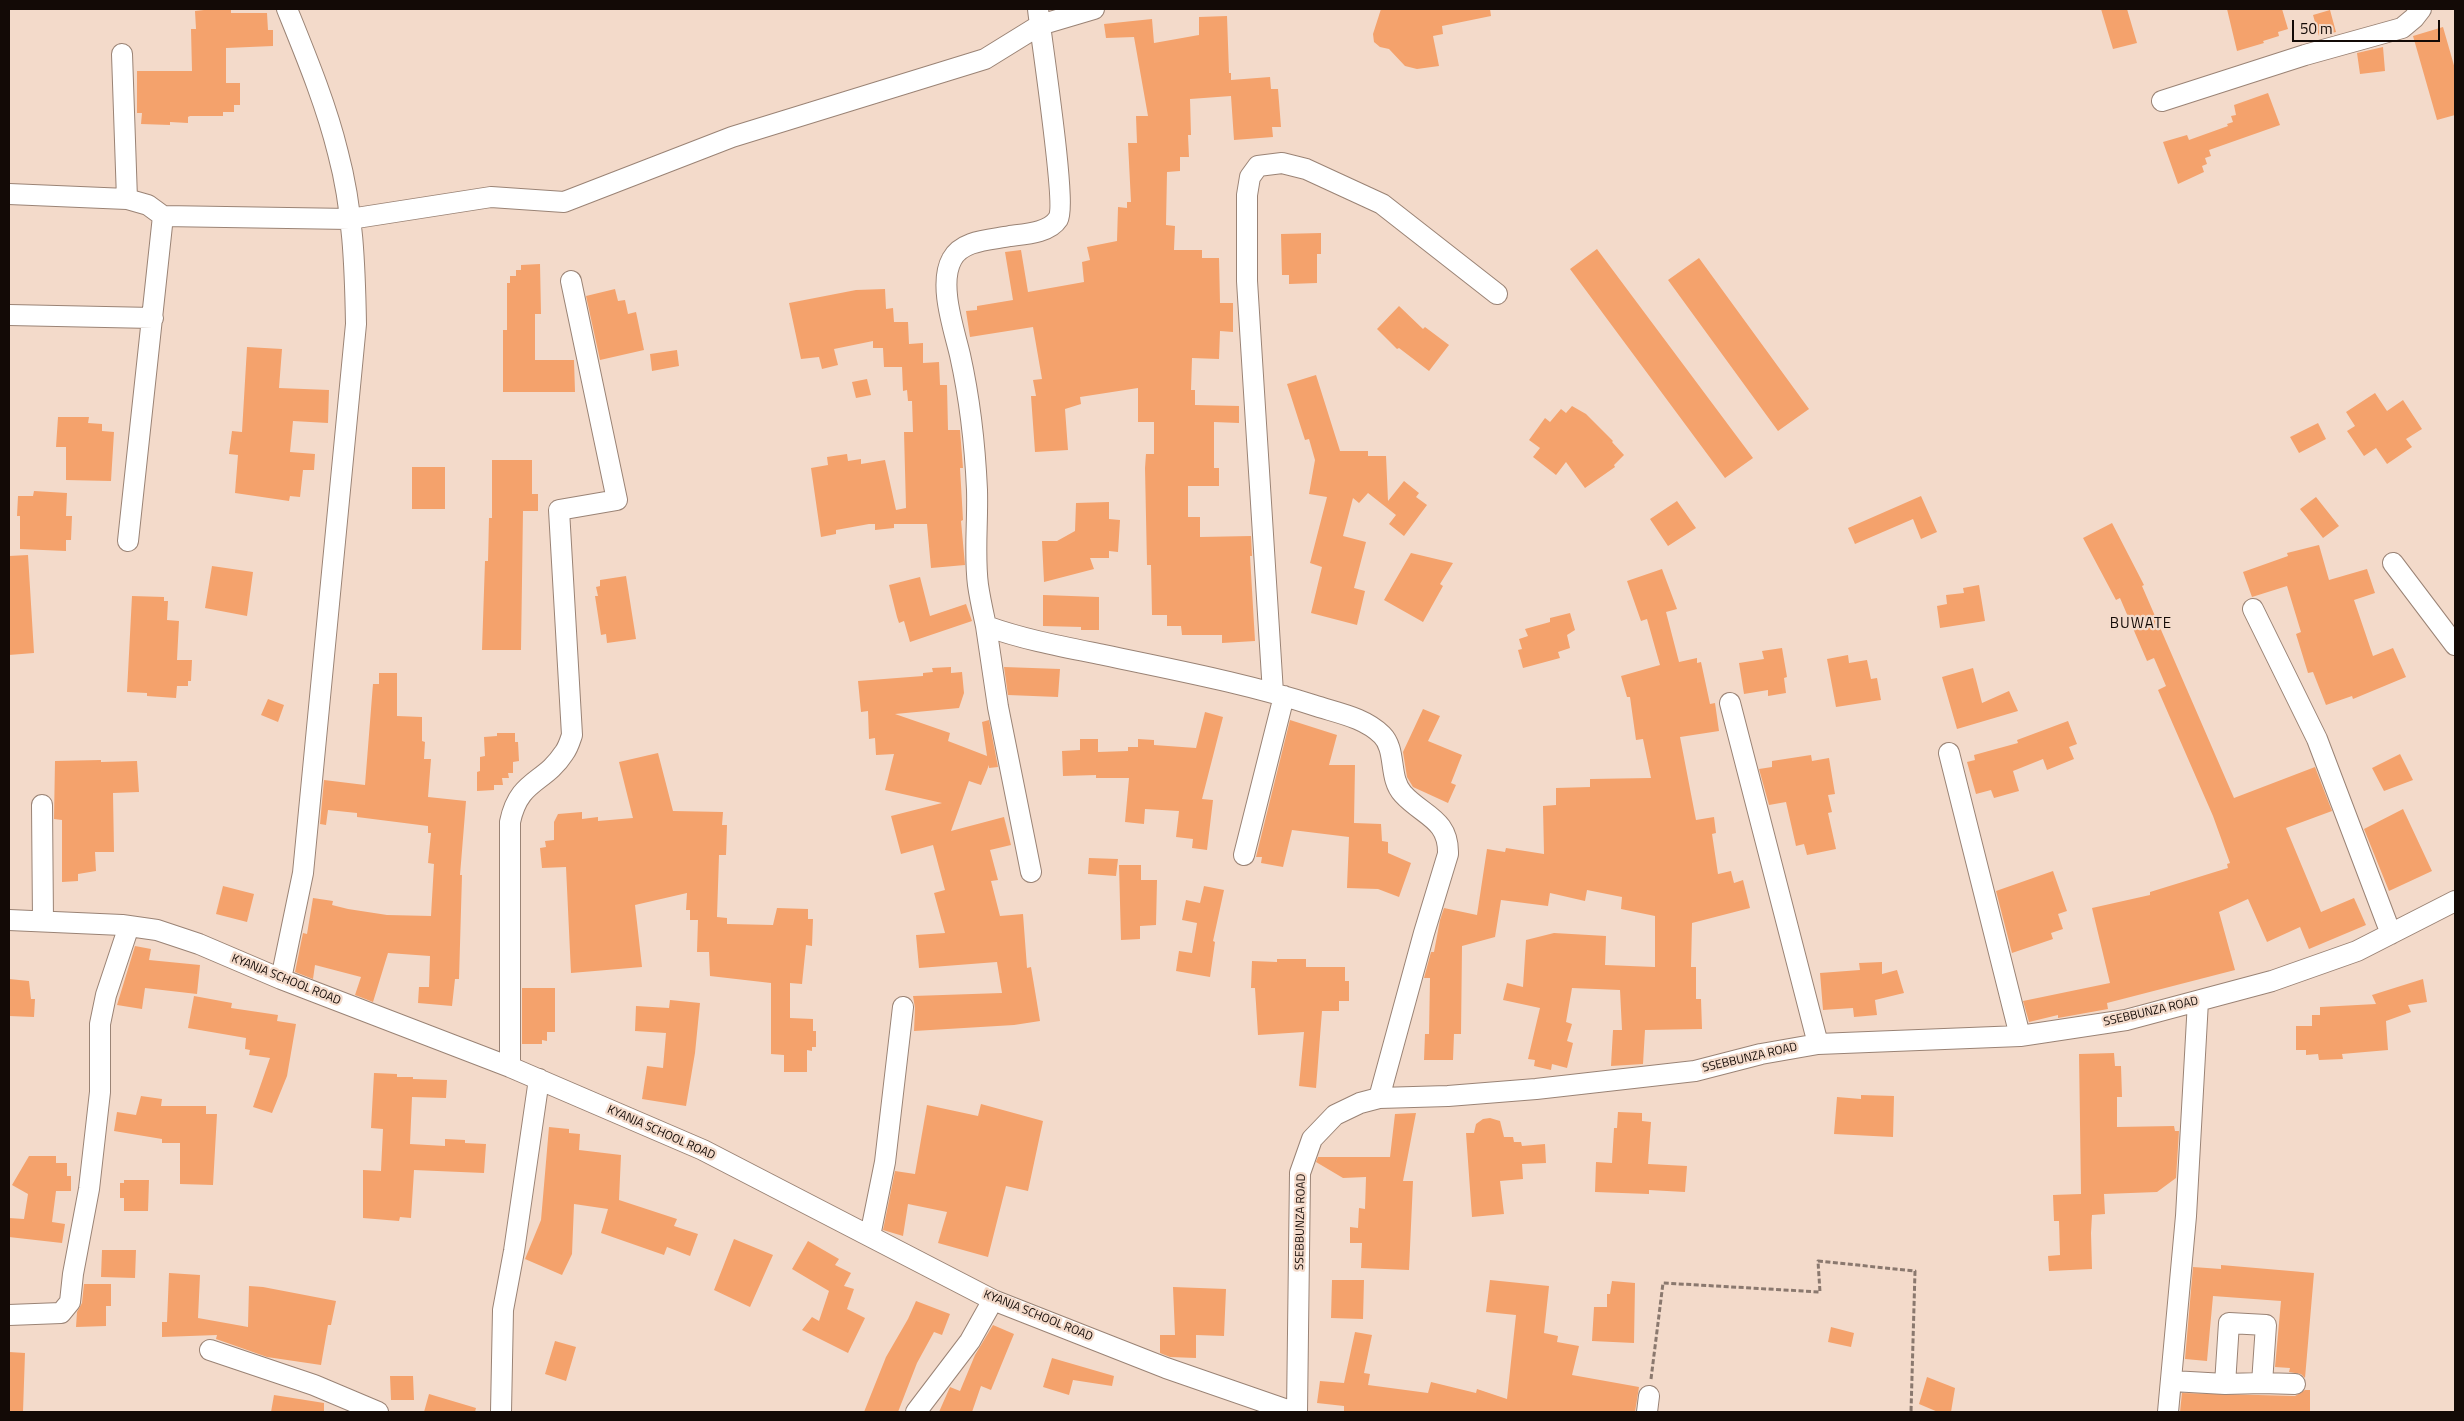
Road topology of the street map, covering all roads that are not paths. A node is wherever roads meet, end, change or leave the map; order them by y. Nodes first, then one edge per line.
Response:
1 (287, 9) edge
2 (1094, 9) edge
3 (2421, 9) edge
4 (1039, 17) edge
5 (122, 54) dead end
6 (2162, 101) dead end
7 (9, 194) edge
8 (127, 199) junction
9 (163, 216) junction
10 (350, 219) junction
11 (572, 280) dead end
12 (1497, 294) dead end
13 (9, 315) edge
14 (153, 318) junction
15 (128, 542) dead end
16 (2393, 563) dead end
17 (2253, 609) dead end
18 (986, 626) junction
19 (2455, 645) edge
20 (1279, 694) junction
21 (1730, 704) dead end
22 (1949, 753) dead end
23 (42, 805) dead end
24 (1244, 855) dead end
25 (1031, 872) dead end
26 (2455, 902) edge
27 (9, 920) edge
28 (42, 921) junction
29 (129, 926) junction
30 (2391, 934) junction
31 (282, 979) junction
32 (2198, 1001) junction
33 (903, 1007) dead end
34 (2020, 1036) junction
35 (1818, 1044) junction
36 (510, 1066) junction
37 (539, 1079) junction
38 (1379, 1098) junction
39 (870, 1236) junction
40 (993, 1300) junction
41 (9, 1316) edge
42 (210, 1350) dead end
43 (2172, 1380) junction
44 (2262, 1383) junction
45 (2225, 1384) junction
46 (2295, 1384) dead end
47 (378, 1412) edge
48 (501, 1412) edge
49 (916, 1412) edge
50 (1295, 1412) edge
51 (2168, 1412) edge

1 - 10 street
2 - 4 street
3 - 6 street
4 - 10 street
4 - 18 street
5 - 8 street
7 - 8 street
8 - 9 street
9 - 10 street
9 - 14 street
10 - 31 street
11 - 36 street
12 - 20 street
13 - 14 street
14 - 15 street
16 - 19 street
17 - 30 street
18 - 20 street
18 - 25 street
20 - 24 street
20 - 38 street
21 - 35 street
22 - 34 street
23 - 28 street
26 - 30 street, SSEBBUNZA ROAD
27 - 28 street, KYANJA SCHOOL ROAD
28 - 29 street, KYANJA SCHOOL ROAD
29 - 31 street, KYANJA SCHOOL ROAD
29 - 41 street
30 - 32 street, SSEBBUNZA ROAD
31 - 36 street, KYANJA SCHOOL ROAD
32 - 34 street, SSEBBUNZA ROAD
32 - 43 street
33 - 39 street
34 - 35 street, SSEBBUNZA ROAD
35 - 38 street, SSEBBUNZA ROAD
36 - 37 street, KYANJA SCHOOL ROAD
37 - 39 street, KYANJA SCHOOL ROAD
37 - 48 street
38 - 50 street, SSEBBUNZA ROAD
39 - 40 street, KYANJA SCHOOL ROAD
40 - 49 street
40 - 50 street, KYANJA SCHOOL ROAD
42 - 47 street
43 - 45 street
43 - 51 street
44 - 45 street
44 - 45 street
44 - 46 street

